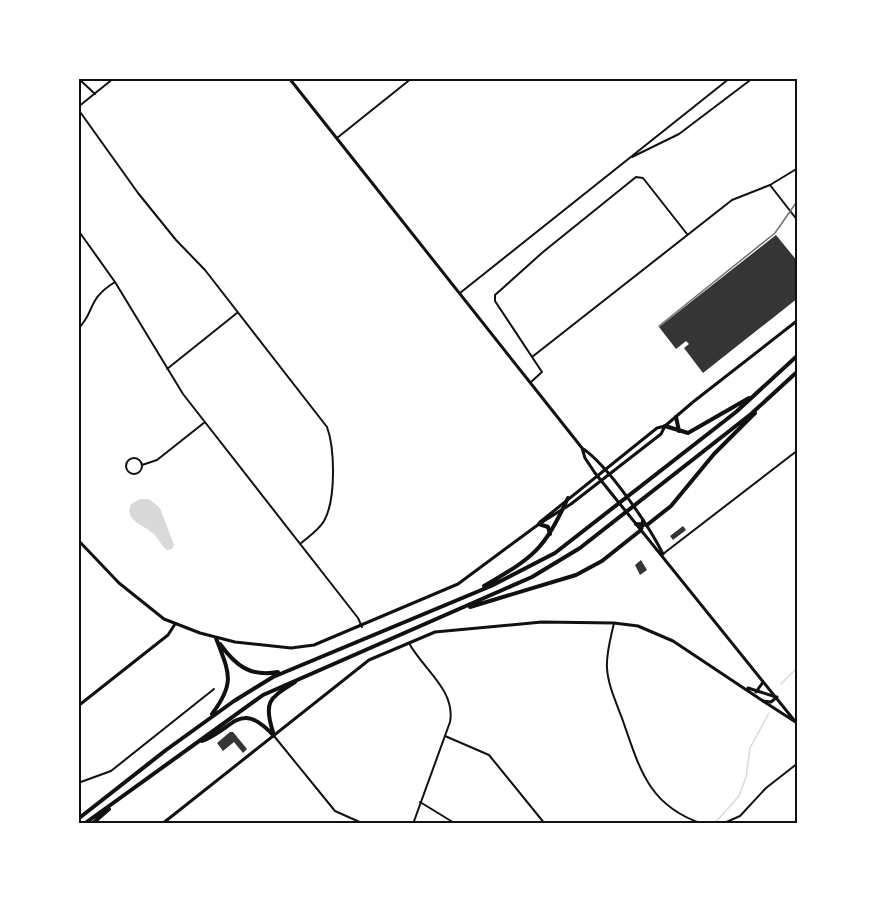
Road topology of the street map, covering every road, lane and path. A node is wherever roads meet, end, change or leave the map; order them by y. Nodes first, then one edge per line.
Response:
1 (78, 78) edge
2 (114, 78) edge
3 (289, 78) edge
4 (412, 78) edge
5 (730, 78) edge
6 (753, 78) edge
7 (95, 94) junction
8 (78, 108) edge
9 (337, 138) junction
10 (630, 158) junction
11 (798, 168) edge
12 (770, 185) junction
13 (798, 220) edge
14 (78, 230) edge
15 (687, 234) junction
16 (115, 282) junction
17 (460, 293) junction
18 (238, 312) junction
19 (798, 320) edge
20 (78, 329) edge
21 (798, 355) edge
22 (532, 357) junction
23 (167, 369) junction
24 (798, 371) edge
25 (531, 382) junction
26 (763, 389) junction
27 (774, 394) junction
28 (676, 417) junction
29 (205, 422) junction
30 (665, 426) junction
31 (679, 431) junction
32 (582, 448) junction
33 (798, 450) edge
34 (142, 465) junction
35 (604, 470) junction
36 (597, 475) junction
37 (608, 476) junction
38 (602, 480) junction
39 (568, 498) junction
40 (563, 509) junction
41 (539, 524) junction
42 (636, 524) joint
43 (644, 525) junction
44 (550, 535) junction
45 (78, 540) edge
46 (300, 544) junction
47 (663, 554) junction
48 (472, 592) junction
49 (449, 614) junction
50 (614, 623) junction
51 (175, 624) junction
52 (362, 627) junction
53 (216, 638) junction
54 (408, 642) junction
55 (285, 671) junction
56 (302, 677) junction
57 (763, 680) junction
58 (744, 686) junction
59 (214, 689) dead end
60 (756, 692) junction
61 (777, 698) junction
62 (763, 701) junction
63 (78, 706) edge
64 (210, 717) junction
65 (797, 724) edge
66 (274, 736) junction
67 (445, 736) junction
68 (196, 743) junction
69 (798, 763) edge
70 (78, 783) edge
71 (125, 796) junction
72 (420, 802) junction
73 (78, 817) edge
74 (84, 824) edge
75 (92, 824) edge
76 (162, 824) edge
77 (364, 824) edge
78 (413, 824) edge
79 (456, 824) edge
80 (545, 824) edge
81 (703, 824) edge
82 (722, 824) edge

1 - 7 street
2 - 7 street
3 - 9 street
4 - 9 street
5 - 10 street
6 - 10 street
7 - 8 street
8 - 18 street
9 - 17 street
10 - 17 street
11 - 12 street
12 - 13 street
12 - 15 street
14 - 16 street
15 - 22 street
15 - 22 street
16 - 20 street
16 - 23 street
17 - 25 street
18 - 23 street
18 - 46 street
19 - 28 street
21 - 26 highway
22 - 25 street
23 - 29 street
24 - 27 highway
25 - 32 street
26 - 31 highway
26 - 48 highway
27 - 43 highway
27 - 49 highway
28 - 30 street
28 - 31 highway
29 - 34 street
29 - 46 street
30 - 31 highway
30 - 35 street
30 - 37 street
32 - 35 street
32 - 36 street
33 - 47 street
34 - 34 street
35 - 36 street
35 - 37 street
36 - 38 street
36 - 39 street
37 - 38 street
37 - 43 street
38 - 40 street
38 - 42 street
39 - 40 highway
39 - 41 street
40 - 41 street
40 - 44 highway
41 - 44 highway
41 - 52 street
42 - 43 highway
43 - 47 street
43 - 47 street
43 - 49 highway
44 - 48 highway
45 - 51 street
46 - 52 street
47 - 57 street
48 - 55 highway
49 - 56 highway
50 - 54 street
50 - 58 street
50 - 81 street
51 - 53 street
51 - 63 street
52 - 53 street
53 - 55 highway
53 - 64 highway
54 - 66 street
54 - 67 street
55 - 64 highway
56 - 66 highway
56 - 68 highway
57 - 60 street
57 - 61 street
58 - 60 street
58 - 62 street
59 - 70 street
60 - 61 street
61 - 62 street
61 - 65 street
62 - 65 street
64 - 73 highway
66 - 68 highway
66 - 76 street
66 - 77 street
67 - 72 street
67 - 80 street
68 - 71 highway
69 - 82 street
71 - 74 highway
71 - 75 highway
72 - 78 street
72 - 79 street

